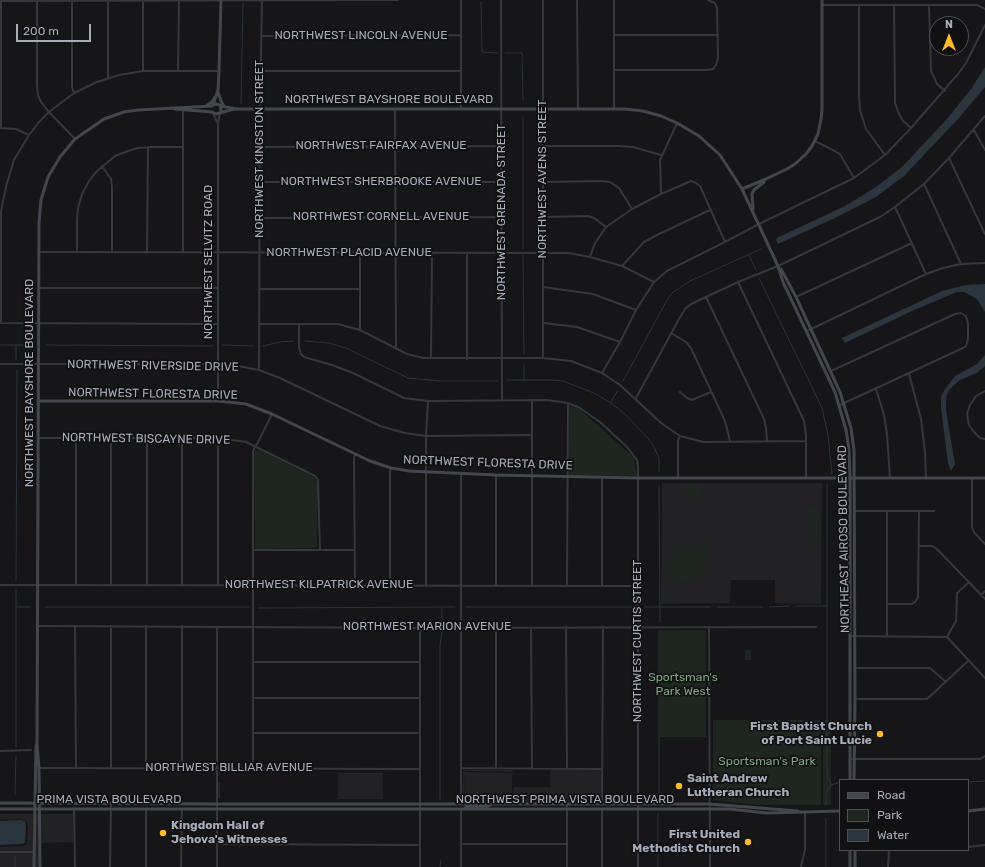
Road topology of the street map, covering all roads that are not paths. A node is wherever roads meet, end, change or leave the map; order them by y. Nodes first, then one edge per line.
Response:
1 (1, 0) edge
2 (37, 0) edge
3 (143, 0) edge
4 (179, 0) edge
5 (221, 0) edge
6 (262, 0) edge
7 (398, 0) edge
8 (461, 0) edge
9 (501, 0) edge
10 (543, 0) edge
11 (577, 0) edge
12 (614, 0) edge
13 (708, 0) edge
14 (822, 0) edge
15 (72, 1) edge
16 (108, 1) edge
17 (822, 5) junction
18 (858, 5) junction
19 (894, 5) junction
20 (929, 5) junction
21 (985, 9) edge
22 (985, 25) edge
23 (461, 35) junction
24 (614, 35) junction
25 (718, 35) junction
26 (261, 36) junction
27 (178, 70) junction
28 (260, 70) junction
29 (614, 70) junction
30 (143, 71) junction
31 (219, 71) junction
32 (461, 71) junction
33 (108, 78) junction
34 (218, 91) junction
35 (944, 91) junction
36 (74, 93) junction
37 (213, 105) junction
38 (205, 106) junction
39 (222, 106) junction
40 (174, 108) junction
41 (461, 108) junction
42 (543, 108) junction
43 (578, 108) junction
44 (614, 108) junction
45 (236, 109) junction
46 (260, 109) junction
47 (395, 109) junction
48 (502, 109) junction
49 (183, 110) junction
50 (49, 112) junction
51 (213, 112) junction
52 (220, 112) junction
53 (985, 116) edge
54 (218, 123) junction
55 (677, 123) junction
56 (1, 128) edge
57 (911, 128) junction
58 (974, 130) junction
59 (29, 135) junction
60 (75, 139) junction
61 (815, 141) junction
62 (260, 146) junction
63 (395, 146) junction
64 (502, 146) junction
65 (543, 146) junction
66 (148, 147) junction
67 (183, 147) junction
68 (985, 150) edge
69 (661, 155) junction
70 (885, 155) junction
71 (949, 158) junction
72 (102, 166) junction
73 (854, 178) junction
74 (766, 179) junction
75 (260, 182) junction
76 (395, 182) junction
77 (502, 182) junction
78 (543, 182) junction
79 (924, 184) junction
80 (742, 189) junction
81 (661, 194) junction
82 (895, 207) junction
83 (632, 209) junction
84 (710, 210) junction
85 (754, 213) junction
86 (396, 217) junction
87 (502, 217) junction
88 (543, 217) junction
89 (260, 218) junction
90 (759, 224) junction
91 (606, 227) junction
92 (985, 234) edge
93 (726, 242) junction
94 (912, 243) junction
95 (39, 252) junction
96 (77, 252) junction
97 (112, 252) junction
98 (183, 252) junction
99 (543, 252) junction
100 (147, 253) junction
101 (219, 253) junction
102 (260, 253) junction
103 (360, 253) junction
104 (396, 253) junction
105 (432, 253) junction
106 (467, 253) junction
107 (502, 253) junction
108 (590, 257) junction
109 (985, 263) edge
110 (961, 264) junction
111 (622, 266) junction
112 (778, 266) junction
113 (926, 274) junction
114 (654, 282) junction
115 (738, 282) junction
116 (544, 287) junction
117 (39, 288) junction
118 (218, 288) junction
119 (260, 289) junction
120 (360, 289) junction
121 (706, 296) junction
122 (796, 297) junction
123 (636, 310) junction
124 (0, 323) edge
125 (39, 323) junction
126 (544, 323) junction
127 (218, 324) junction
128 (259, 324) junction
129 (299, 324) junction
130 (360, 330) junction
131 (809, 330) junction
132 (671, 332) junction
133 (620, 342) junction
134 (396, 348) junction
135 (431, 358) junction
136 (543, 358) junction
137 (467, 359) junction
138 (502, 359) junction
139 (0, 364) edge
140 (38, 364) junction
141 (218, 364) junction
142 (259, 370) junction
143 (831, 371) junction
144 (602, 374) junction
145 (909, 374) junction
146 (876, 389) junction
147 (985, 391) edge
148 (680, 392) dead end
149 (711, 392) junction
150 (636, 398) junction
151 (502, 400) junction
152 (532, 400) junction
153 (39, 401) junction
154 (218, 401) junction
155 (428, 401) junction
156 (568, 403) junction
157 (844, 404) junction
158 (840, 405) junction
159 (272, 414) junction
160 (426, 436) junction
161 (531, 436) junction
162 (680, 436) junction
163 (38, 438) junction
164 (76, 438) junction
165 (112, 438) junction
166 (147, 438) junction
167 (182, 438) junction
168 (218, 438) junction
169 (985, 440) edge
170 (767, 441) junction
171 (730, 442) junction
172 (806, 442) junction
173 (255, 446) junction
174 (356, 455) junction
175 (391, 468) junction
176 (426, 472) junction
177 (461, 473) junction
178 (496, 475) junction
179 (531, 475) junction
180 (568, 476) junction
181 (602, 477) junction
182 (638, 478) junction
183 (678, 478) junction
184 (806, 478) junction
185 (852, 478) junction
186 (890, 478) junction
187 (926, 478) junction
188 (972, 478) junction
189 (985, 478) edge
190 (919, 511) junction
191 (934, 511) dead end
192 (855, 512) junction
193 (887, 512) junction
194 (985, 544) edge
195 (919, 546) junction
196 (320, 549) junction
197 (253, 550) junction
198 (354, 550) junction
199 (969, 582) junction
200 (0, 585) edge
201 (38, 585) junction
202 (76, 585) junction
203 (111, 585) junction
204 (147, 585) junction
205 (182, 585) junction
206 (218, 585) junction
207 (355, 585) junction
208 (390, 585) junction
209 (253, 586) junction
210 (426, 586) junction
211 (461, 586) junction
212 (496, 586) junction
213 (532, 586) junction
214 (567, 586) junction
215 (602, 586) junction
216 (638, 586) junction
217 (985, 591) edge
218 (981, 595) junction
219 (985, 599) edge
220 (887, 604) junction
221 (38, 626) junction
222 (75, 626) junction
223 (111, 626) junction
224 (146, 626) junction
225 (182, 626) junction
226 (218, 626) junction
227 (253, 626) junction
228 (461, 627) junction
229 (496, 627) junction
230 (531, 627) junction
231 (566, 627) junction
232 (603, 627) junction
233 (710, 627) junction
234 (816, 627) dead end
235 (420, 628) junction
236 (638, 628) junction
237 (850, 636) junction
238 (854, 636) junction
239 (887, 636) junction
240 (947, 637) junction
241 (968, 661) junction
242 (253, 662) junction
243 (420, 662) junction
244 (855, 668) junction
245 (985, 678) edge
246 (946, 682) junction
247 (253, 698) junction
248 (420, 698) junction
249 (855, 699) junction
250 (253, 733) junction
251 (420, 733) junction
252 (37, 744) junction
253 (31, 750) dead end
254 (0, 751) edge
255 (985, 756) edge
256 (850, 759) junction
257 (855, 759) junction
258 (39, 768) junction
259 (76, 768) junction
260 (111, 768) junction
261 (146, 768) junction
262 (182, 768) junction
263 (217, 768) junction
264 (253, 768) junction
265 (461, 768) junction
266 (496, 768) junction
267 (532, 768) junction
268 (568, 768) junction
269 (420, 769) junction
270 (602, 769) junction
271 (850, 779) edge
272 (854, 779) edge
273 (0, 803) edge
274 (35, 803) junction
275 (40, 803) junction
276 (110, 804) junction
277 (217, 804) junction
278 (420, 804) junction
279 (461, 804) junction
280 (492, 804) junction
281 (567, 804) junction
282 (602, 804) junction
283 (638, 804) junction
284 (710, 804) junction
285 (35, 808) junction
286 (39, 808) junction
287 (110, 808) junction
288 (146, 808) junction
289 (217, 808) junction
290 (420, 808) junction
291 (0, 809) edge
292 (74, 809) junction
293 (182, 809) junction
294 (462, 809) junction
295 (567, 809) junction
296 (602, 809) junction
297 (638, 809) junction
298 (710, 809) junction
299 (985, 809) edge
300 (839, 811) edge
301 (969, 811) edge
302 (801, 812) junction
303 (806, 812) junction
304 (217, 844) junction
305 (461, 844) junction
306 (567, 844) junction
307 (419, 845) junction
308 (985, 845) edge
309 (969, 846) edge
310 (850, 851) edge
311 (855, 851) edge
312 (889, 851) edge
313 (0, 852) edge
314 (34, 852) junction
315 (34, 867) edge
316 (40, 867) edge
317 (75, 867) edge
318 (110, 867) edge
319 (146, 867) edge
320 (181, 867) edge
321 (217, 867) edge
322 (420, 867) edge
323 (461, 867) edge
324 (567, 867) edge
325 (602, 867) edge
326 (638, 867) edge
327 (710, 867) edge
328 (801, 867) edge
329 (850, 867) edge
330 (855, 867) edge
331 (888, 867) edge

1 - 2 street
1 - 56 street
2 - 15 street
2 - 50 street
3 - 4 street
3 - 16 street
3 - 30 street
4 - 5 street
4 - 27 street
5 - 6 street
5 - 31 main road
6 - 7 street
6 - 26 street, NORTHWEST KINGSTON STREET
8 - 23 street
9 - 48 street, NORTHWEST GRENADA STREET
10 - 42 street, NORTHWEST AVENS STREET
11 - 43 street
12 - 24 street
13 - 25 street
14 - 17 main road
15 - 16 street
15 - 36 street
16 - 33 street
17 - 18 street
17 - 61 main road
18 - 19 street
18 - 70 street
19 - 20 street
19 - 57 street
20 - 21 street
20 - 35 street
22 - 35 street
23 - 26 street, NORTHWEST LINCOLN AVENUE
23 - 32 street
24 - 25 street
24 - 29 street
25 - 29 street
26 - 28 street, NORTHWEST KINGSTON STREET
27 - 30 street
27 - 31 street
28 - 32 street
28 - 46 street, NORTHWEST KINGSTON STREET
29 - 44 street
30 - 33 street
31 - 34 main road
32 - 41 street
33 - 36 street
34 - 37 main road
34 - 38 main road
34 - 39 main road
35 - 57 street
36 - 50 street
37 - 38 main road, NORTHWEST BAYSHORE BOULEVARD
37 - 39 main road
37 - 51 main road
38 - 40 main road, NORTHWEST BAYSHORE BOULEVARD
39 - 45 main road, NORTHWEST BAYSHORE BOULEVARD
39 - 52 main road
40 - 49 main road, NORTHWEST BAYSHORE BOULEVARD
40 - 60 main road, NORTHWEST BAYSHORE BOULEVARD
41 - 47 main road, NORTHWEST BAYSHORE BOULEVARD
41 - 48 main road, NORTHWEST BAYSHORE BOULEVARD
42 - 43 main road, NORTHWEST BAYSHORE BOULEVARD
42 - 48 main road, NORTHWEST BAYSHORE BOULEVARD
42 - 65 street, NORTHWEST AVENS STREET
43 - 44 main road, NORTHWEST BAYSHORE BOULEVARD
44 - 55 main road, NORTHWEST BAYSHORE BOULEVARD
45 - 46 main road, NORTHWEST BAYSHORE BOULEVARD
45 - 52 main road, NORTHWEST BAYSHORE BOULEVARD
46 - 47 main road, NORTHWEST BAYSHORE BOULEVARD
46 - 62 street, NORTHWEST KINGSTON STREET
47 - 63 street
48 - 64 street, NORTHWEST GRENADA STREET
49 - 51 main road, NORTHWEST BAYSHORE BOULEVARD
49 - 67 street
50 - 59 street
50 - 60 street
51 - 52 main road
51 - 54 street, NORTHWEST SELVITZ ROAD
52 - 54 street, NORTHWEST SELVITZ ROAD
53 - 58 street
54 - 101 street, NORTHWEST SELVITZ ROAD
55 - 69 street
55 - 80 main road, NORTHEAST AIROSO BOULEVARD
56 - 59 street
57 - 70 street
58 - 68 street
58 - 71 street
59 - 124 street
60 - 95 main road, NORTHWEST BAYSHORE BOULEVARD
61 - 73 street
61 - 74 main road
62 - 63 street, NORTHWEST FAIRFAX AVENUE
62 - 75 street, NORTHWEST KINGSTON STREET
63 - 64 street, NORTHWEST FAIRFAX AVENUE
63 - 76 street
64 - 77 street, NORTHWEST GRENADA STREET
65 - 69 street
65 - 78 street, NORTHWEST AVENS STREET
66 - 67 street
66 - 72 street
66 - 100 street
67 - 98 street
69 - 81 street
70 - 73 street
71 - 79 street
71 - 92 street
72 - 96 street
72 - 97 street
73 - 90 street
74 - 80 main road
74 - 85 main road
75 - 76 street, NORTHWEST SHERBROOKE AVENUE
75 - 89 street, NORTHWEST KINGSTON STREET
76 - 77 street, NORTHWEST SHERBROOKE AVENUE
76 - 86 street
77 - 87 street, NORTHWEST GRENADA STREET
78 - 83 street
78 - 88 street, NORTHWEST AVENS STREET
79 - 82 street
79 - 110 street
80 - 85 main road, NORTHEAST AIROSO BOULEVARD
81 - 83 street
81 - 84 street
82 - 94 street
82 - 112 street
83 - 91 street
84 - 93 street
84 - 111 street
85 - 90 main road, NORTHEAST AIROSO BOULEVARD
86 - 87 street, NORTHWEST CORNELL AVENUE
86 - 89 street, NORTHWEST CORNELL AVENUE
86 - 104 street
87 - 107 street, NORTHWEST GRENADA STREET
88 - 91 street
88 - 99 street, NORTHWEST AVENS STREET
89 - 102 street, NORTHWEST KINGSTON STREET
90 - 93 street
90 - 112 main road, NORTHEAST AIROSO BOULEVARD
91 - 108 street
93 - 114 street
94 - 113 street
94 - 122 street
95 - 96 street, NORTHWEST PLACID AVENUE
95 - 117 main road, NORTHWEST BAYSHORE BOULEVARD
96 - 97 street, NORTHWEST PLACID AVENUE
97 - 100 street, NORTHWEST PLACID AVENUE
98 - 100 street, NORTHWEST PLACID AVENUE
98 - 101 street, NORTHWEST PLACID AVENUE
99 - 107 street, NORTHWEST PLACID AVENUE
99 - 108 street, NORTHWEST PLACID AVENUE
99 - 116 street, NORTHWEST AVENS STREET
101 - 102 street, NORTHWEST PLACID AVENUE
101 - 118 street, NORTHWEST SELVITZ ROAD
102 - 103 street, NORTHWEST PLACID AVENUE
102 - 119 street, NORTHWEST KINGSTON STREET
103 - 104 street, NORTHWEST PLACID AVENUE
103 - 120 street
104 - 105 street, NORTHWEST PLACID AVENUE
104 - 134 street
105 - 106 street, NORTHWEST PLACID AVENUE
105 - 135 street
106 - 107 street, NORTHWEST PLACID AVENUE
106 - 137 street
107 - 138 street, NORTHWEST GRENADA STREET
108 - 111 street, NORTHWEST PLACID AVENUE
109 - 110 street
110 - 113 street
111 - 114 street, NORTHWEST PLACID AVENUE
112 - 115 street
112 - 122 main road, NORTHEAST AIROSO BOULEVARD
112 - 131 main road, NORTHEAST AIROSO BOULEVARD
113 - 131 street
114 - 123 street
115 - 121 street
115 - 172 street
116 - 123 street
116 - 126 street, NORTHWEST AVENS STREET
117 - 118 street
117 - 125 main road, NORTHWEST BAYSHORE BOULEVARD
118 - 127 street, NORTHWEST SELVITZ ROAD
119 - 120 street
119 - 128 street, NORTHWEST KINGSTON STREET
120 - 130 street
121 - 132 street
121 - 170 street
122 - 131 main road, NORTHEAST AIROSO BOULEVARD
123 - 133 street
124 - 125 street
125 - 127 street
125 - 140 main road, NORTHWEST BAYSHORE BOULEVARD
126 - 133 street
126 - 136 street, NORTHWEST AVENS STREET
127 - 141 street, NORTHWEST SELVITZ ROAD
128 - 129 street
128 - 142 street, NORTHWEST KINGSTON STREET
129 - 130 street
129 - 155 street, NORTHWEST CURTIS STREET
130 - 134 street
131 - 143 main road, NORTHEAST AIROSO BOULEVARD
131 - 158 main road, NORTHEAST AIROSO BOULEVARD
132 - 149 street
132 - 150 street
133 - 144 street
134 - 135 street
135 - 137 street
136 - 138 street
136 - 144 street
137 - 138 street
138 - 151 street, NORTHWEST GRENADA STREET
139 - 140 street, NORTHWEST RIVERSIDE DRIVE
140 - 141 street, NORTHWEST RIVERSIDE DRIVE
140 - 153 main road, NORTHWEST BAYSHORE BOULEVARD
141 - 142 street, NORTHWEST RIVERSIDE DRIVE
141 - 154 street, NORTHWEST SELVITZ ROAD
142 - 160 street, NORTHWEST RIVERSIDE DRIVE
143 - 145 street
143 - 157 main road, NORTHEAST AIROSO BOULEVARD
144 - 150 street
145 - 146 street
145 - 187 street
146 - 157 street
146 - 186 street
147 - 169 street
148 - 149 street
149 - 171 street
150 - 162 street
151 - 152 street, NORTHWEST CURTIS STREET
151 - 155 street, NORTHWEST CURTIS STREET
152 - 156 street, NORTHWEST CURTIS STREET
152 - 161 street
153 - 154 main road, NORTHWEST FLORESTA DRIVE
153 - 163 main road, NORTHWEST BAYSHORE BOULEVARD
154 - 159 main road, NORTHWEST FLORESTA DRIVE
155 - 160 street
156 - 180 street
156 - 182 street, NORTHWEST CURTIS STREET
157 - 158 street
157 - 185 main road, NORTHEAST AIROSO BOULEVARD
158 - 185 main road, NORTHEAST AIROSO BOULEVARD
159 - 173 street
159 - 174 main road, NORTHWEST FLORESTA DRIVE
160 - 161 street, NORTHWEST RIVERSIDE DRIVE
160 - 176 street
161 - 179 street
162 - 171 street
162 - 183 street
163 - 164 street, NORTHWEST BISCAYNE DRIVE
163 - 201 main road, NORTHWEST BAYSHORE BOULEVARD
164 - 165 street, NORTHWEST BISCAYNE DRIVE
164 - 202 street
165 - 166 street, NORTHWEST BISCAYNE DRIVE
165 - 203 street
166 - 167 street, NORTHWEST BISCAYNE DRIVE
166 - 204 street
167 - 168 street, NORTHWEST BISCAYNE DRIVE
167 - 205 street
168 - 173 street, NORTHWEST BISCAYNE DRIVE
168 - 206 street
170 - 171 street
170 - 172 street
172 - 184 street
173 - 196 street, NORTHWEST BISCAYNE DRIVE
173 - 197 street
174 - 175 main road, NORTHWEST FLORESTA DRIVE
174 - 198 street
175 - 176 main road, NORTHWEST FLORESTA DRIVE
175 - 208 street
176 - 177 main road, NORTHWEST FLORESTA DRIVE
176 - 210 street
177 - 178 main road, NORTHWEST FLORESTA DRIVE
177 - 211 street
178 - 179 main road, NORTHWEST FLORESTA DRIVE
178 - 212 street
179 - 180 main road, NORTHWEST FLORESTA DRIVE
179 - 213 street
180 - 181 main road, NORTHWEST FLORESTA DRIVE
180 - 214 street
181 - 182 main road, NORTHWEST FLORESTA DRIVE
181 - 215 street
182 - 183 main road, NORTHWEST FLORESTA DRIVE
182 - 216 street, NORTHWEST CURTIS STREET
183 - 184 main road, NORTHWEST FLORESTA DRIVE
184 - 185 main road, NORTHWEST FLORESTA DRIVE
185 - 186 main road, NORTHWEST FLORESTA DRIVE
185 - 192 main road, NORTHEAST AIROSO BOULEVARD
185 - 237 main road, NORTHEAST AIROSO BOULEVARD
186 - 187 main road, NORTHWEST FLORESTA DRIVE
187 - 188 main road, NORTHWEST FLORESTA DRIVE
188 - 189 main road, NORTHWEST FLORESTA DRIVE
188 - 194 street
190 - 191 street
190 - 193 street
190 - 195 street
192 - 193 street
192 - 238 main road, NORTHEAST AIROSO BOULEVARD
193 - 220 street
195 - 199 street
195 - 220 street
196 - 197 street
196 - 198 street
197 - 209 street
198 - 207 street
199 - 218 street
199 - 240 street
200 - 201 street, NORTHWEST KILPATRICK AVENUE
201 - 202 street, NORTHWEST KILPATRICK AVENUE
201 - 221 main road, NORTHWEST BAYSHORE BOULEVARD
202 - 203 street, NORTHWEST KILPATRICK AVENUE
203 - 204 street, NORTHWEST KILPATRICK AVENUE
204 - 205 street, NORTHWEST KILPATRICK AVENUE
205 - 206 street, NORTHWEST KILPATRICK AVENUE
206 - 209 street, NORTHWEST KILPATRICK AVENUE
207 - 208 street, NORTHWEST KILPATRICK AVENUE
207 - 209 street, NORTHWEST KILPATRICK AVENUE
208 - 210 street, NORTHWEST KILPATRICK AVENUE
209 - 227 street
210 - 211 street, NORTHWEST KILPATRICK AVENUE
211 - 212 street, NORTHWEST KILPATRICK AVENUE
211 - 228 street
212 - 213 street, NORTHWEST KILPATRICK AVENUE
213 - 214 street, NORTHWEST KILPATRICK AVENUE
214 - 215 street, NORTHWEST KILPATRICK AVENUE
215 - 216 street, NORTHWEST KILPATRICK AVENUE
216 - 236 street, NORTHWEST CURTIS STREET
217 - 218 street
218 - 219 street
220 - 239 street
221 - 222 street, NORTHWEST MARION AVENUE
221 - 252 main road, NORTHWEST BAYSHORE BOULEVARD
222 - 223 street, NORTHWEST MARION AVENUE
222 - 259 street
223 - 224 street, NORTHWEST MARION AVENUE
223 - 260 street
224 - 225 street, NORTHWEST MARION AVENUE
224 - 261 street
225 - 226 street, NORTHWEST MARION AVENUE
225 - 262 street
226 - 227 street, NORTHWEST MARION AVENUE
226 - 263 street
227 - 235 street, NORTHWEST MARION AVENUE
227 - 242 street
228 - 229 street, NORTHWEST MARION AVENUE
228 - 235 street, NORTHWEST MARION AVENUE
228 - 265 street
229 - 230 street, NORTHWEST MARION AVENUE
229 - 266 street
230 - 231 street, NORTHWEST MARION AVENUE
230 - 267 street
231 - 232 street, NORTHWEST MARION AVENUE
231 - 268 street
232 - 236 street, NORTHWEST MARION AVENUE
232 - 270 street
233 - 234 street, NORTHWEST MARION AVENUE
233 - 236 street, NORTHWEST MARION AVENUE
233 - 284 street
235 - 243 street
236 - 283 street, NORTHWEST CURTIS STREET
237 - 238 street
237 - 256 main road, NORTHEAST AIROSO BOULEVARD
238 - 239 street
238 - 244 main road, NORTHEAST AIROSO BOULEVARD
239 - 240 street
240 - 241 street
241 - 245 street
241 - 246 street
242 - 243 street
242 - 247 street
243 - 248 street
244 - 246 street
244 - 249 main road, NORTHEAST AIROSO BOULEVARD
246 - 249 street
247 - 248 street
247 - 250 street
248 - 251 street
249 - 257 main road, NORTHEAST AIROSO BOULEVARD
250 - 251 street
250 - 264 street
251 - 269 street
252 - 258 main road, NORTHWEST BAYSHORE BOULEVARD
252 - 274 main road, NORTHWEST BAYSHORE BOULEVARD
253 - 254 street
255 - 257 street
256 - 257 street
256 - 271 main road, NORTHEAST AIROSO BOULEVARD
257 - 272 main road, NORTHEAST AIROSO BOULEVARD
258 - 259 street, NORTHWEST BILLIAR AVENUE
258 - 275 main road, NORTHWEST BAYSHORE BOULEVARD
259 - 260 street, NORTHWEST BILLIAR AVENUE
260 - 261 street, NORTHWEST BILLIAR AVENUE
261 - 262 street, NORTHWEST BILLIAR AVENUE
262 - 263 street, NORTHWEST BILLIAR AVENUE
263 - 264 street, NORTHWEST BILLIAR AVENUE
263 - 277 street
264 - 269 street, NORTHWEST BILLIAR AVENUE
265 - 266 street
265 - 279 street
266 - 267 street
267 - 268 street
268 - 270 street
269 - 278 street
270 - 282 street
273 - 274 main road, PRIMA VISTA BOULEVARD
274 - 275 main road, PRIMA VISTA BOULEVARD
274 - 285 main road, NORTHWEST BAYSHORE BOULEVARD
275 - 276 main road, PRIMA VISTA BOULEVARD
275 - 286 main road, NORTHWEST BAYSHORE BOULEVARD
276 - 277 main road, PRIMA VISTA BOULEVARD
276 - 287 street
277 - 278 main road, NORTHWEST PRIMA VISTA BOULEVARD
277 - 289 street
278 - 279 main road, NORTHWEST PRIMA VISTA BOULEVARD
278 - 290 street
279 - 280 main road, NORTHWEST PRIMA VISTA BOULEVARD
280 - 281 main road, NORTHWEST PRIMA VISTA BOULEVARD
280 - 294 main road
281 - 282 main road, NORTHWEST PRIMA VISTA BOULEVARD
281 - 295 street
282 - 283 main road, NORTHWEST PRIMA VISTA BOULEVARD
283 - 284 main road, NORTHWEST PRIMA VISTA BOULEVARD
283 - 297 street, NORTHWEST CURTIS STREET
284 - 298 street
284 - 302 main road
285 - 286 main road, PRIMA VISTA BOULEVARD
285 - 291 main road, PRIMA VISTA BOULEVARD
285 - 314 main road, NORTHWEST BAYSHORE BOULEVARD
286 - 292 main road, PRIMA VISTA BOULEVARD
286 - 316 main road, NORTHWEST BAYSHORE BOULEVARD
287 - 288 main road, PRIMA VISTA BOULEVARD
287 - 292 main road, PRIMA VISTA BOULEVARD
287 - 318 street
288 - 293 main road, PRIMA VISTA BOULEVARD
288 - 319 street
289 - 290 main road, PRIMA VISTA BOULEVARD
289 - 293 main road, PRIMA VISTA BOULEVARD
289 - 304 street
290 - 294 main road, NORTHWEST PRIMA VISTA BOULEVARD
290 - 307 street
292 - 317 street
293 - 320 street
294 - 295 main road, NORTHWEST PRIMA VISTA BOULEVARD
294 - 305 street
295 - 296 main road, NORTHWEST PRIMA VISTA BOULEVARD
295 - 306 street
296 - 297 main road, NORTHWEST PRIMA VISTA BOULEVARD
296 - 325 street
297 - 298 main road, NORTHWEST PRIMA VISTA BOULEVARD
297 - 326 street, NORTHWEST CURTIS STREET
298 - 302 main road
298 - 327 street
299 - 301 main road
300 - 303 main road
302 - 303 main road
303 - 328 street
304 - 307 street
304 - 321 street
305 - 306 street
305 - 323 street
306 - 324 street
307 - 322 street
308 - 309 street
310 - 329 main road
311 - 330 main road
312 - 331 street
313 - 314 street
314 - 315 main road, NORTHWEST BAYSHORE BOULEVARD

